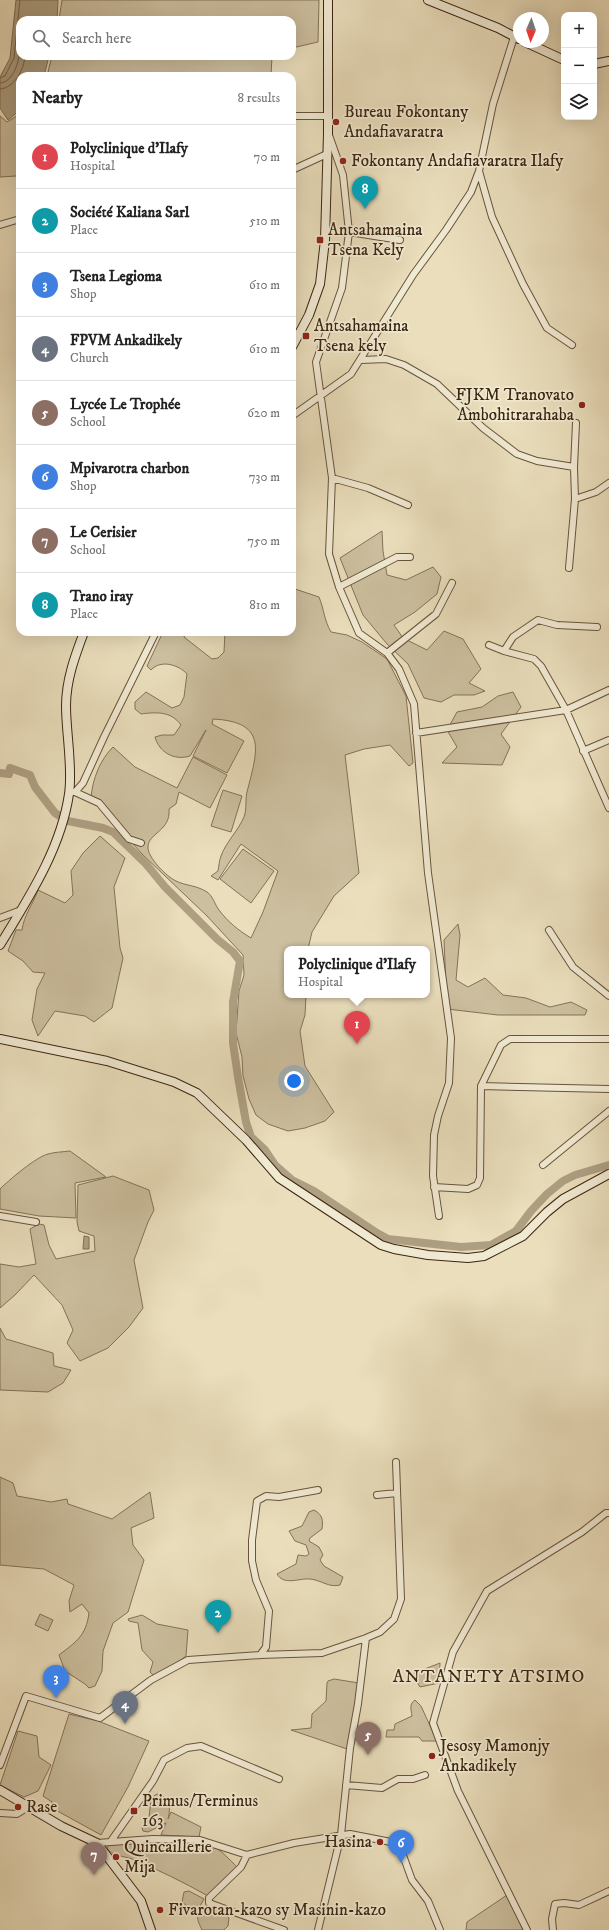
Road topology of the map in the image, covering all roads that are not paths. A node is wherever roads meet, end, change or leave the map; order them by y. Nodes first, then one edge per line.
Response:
1 (328, 0) edge
2 (428, 0) edge
3 (513, 36) edge
4 (513, 48) edge
5 (538, 48) edge
6 (561, 59) edge
7 (609, 61) edge
8 (597, 63) edge
9 (296, 116) edge
10 (328, 116) junction
11 (328, 134) junction
12 (327, 154) junction
13 (296, 168) edge
14 (479, 171) junction
15 (16, 220) edge
16 (0, 225) edge
17 (349, 232) junction
18 (400, 240) dead end
19 (296, 340) edge
20 (572, 345) dead end
21 (361, 360) junction
22 (321, 396) junction
23 (296, 413) edge
24 (576, 423) dead end
25 (574, 467) junction
26 (332, 478) junction
27 (609, 483) edge
28 (575, 499) junction
29 (408, 505) dead end
30 (410, 557) dead end
31 (569, 568) dead end
32 (452, 583) dead end
33 (339, 587) junction
34 (597, 627) dead end
35 (83, 636) edge
36 (154, 636) edge
37 (489, 645) dead end
38 (504, 651) junction
39 (387, 653) junction
40 (609, 690) edge
41 (566, 710) junction
42 (416, 733) junction
43 (609, 740) edge
44 (583, 752) junction
45 (72, 792) junction
46 (609, 808) edge
47 (141, 843) dead end
48 (21, 910) junction
49 (0, 918) edge
50 (549, 930) dead end
51 (0, 946) edge
52 (609, 996) edge
53 (0, 1039) edge
54 (609, 1039) edge
55 (481, 1086) junction
56 (609, 1089) edge
57 (609, 1111) edge
58 (543, 1165) dead end
59 (609, 1174) edge
60 (434, 1187) junction
61 (0, 1216) edge
62 (438, 1216) dead end
63 (36, 1222) dead end
64 (396, 1462) dead end
65 (318, 1490) dead end
66 (397, 1493) junction
67 (377, 1494) dead end
68 (609, 1513) edge
69 (366, 1638) junction
70 (260, 1655) junction
71 (0, 1765) edge
72 (425, 1775) dead end
73 (279, 1779) dead end
74 (346, 1785) junction
75 (0, 1790) edge
76 (28, 1807) junction
77 (0, 1812) edge
78 (341, 1835) junction
79 (111, 1841) junction
80 (98, 1843) junction
81 (247, 1855) junction
82 (609, 1891) edge
83 (151, 1930) edge
84 (284, 1930) edge
85 (318, 1930) edge
86 (440, 1930) edge
87 (527, 1930) edge
88 (553, 1930) edge

1 - 10 street
2 - 3 street
4 - 14 street
5 - 6 street
7 - 8 street
9 - 10 street
10 - 11 street
11 - 12 street
11 - 17 street
12 - 13 street
12 - 19 street
14 - 20 street
14 - 21 street
15 - 16 street
17 - 18 street
17 - 22 street
21 - 22 street
21 - 25 street
22 - 23 street
22 - 26 street
24 - 25 street
25 - 28 street
26 - 29 street
26 - 33 street
27 - 28 street
28 - 31 street
30 - 33 street
32 - 39 street
33 - 39 street
34 - 38 street
35 - 45 street
36 - 45 street
37 - 38 street
38 - 41 street
39 - 42 street
40 - 41 street
41 - 42 street
41 - 44 street
42 - 60 street
43 - 44 street
44 - 46 street
45 - 47 street
45 - 48 street
48 - 49 street
48 - 51 street
50 - 52 street
53 - 59 street
54 - 55 street
55 - 56 street
55 - 60 street
57 - 58 street
60 - 62 street
61 - 63 street
64 - 66 street
65 - 70 street
66 - 67 street
66 - 69 street
68 - 87 street
69 - 70 street
69 - 74 street
70 - 71 street
72 - 74 street
73 - 79 street
74 - 78 street
75 - 76 street
76 - 77 street
76 - 80 street
78 - 81 street
78 - 85 street
78 - 86 street
79 - 80 street
79 - 81 street
80 - 83 street
81 - 84 street
82 - 88 street

